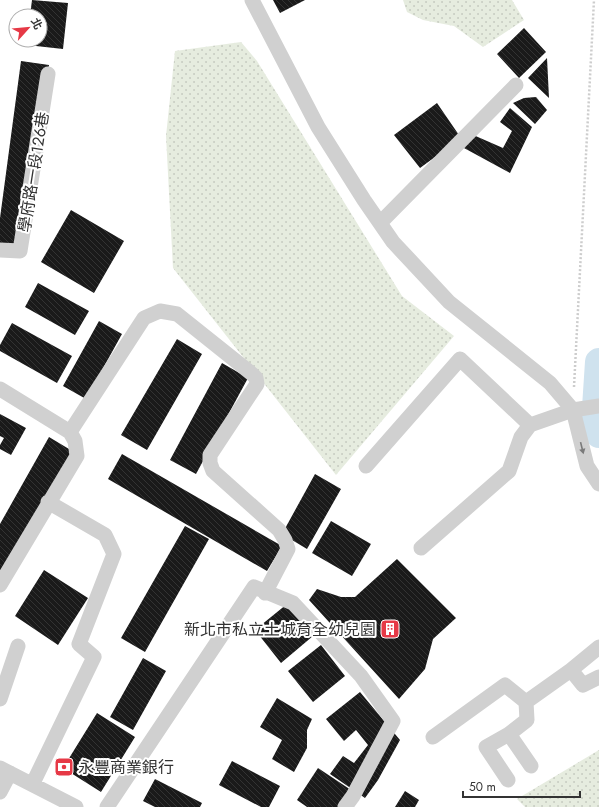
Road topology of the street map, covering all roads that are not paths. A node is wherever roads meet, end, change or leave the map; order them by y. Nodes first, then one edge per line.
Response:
1 (252, 0) edge
2 (48, 74) dead end
3 (516, 85) dead end
4 (380, 223) junction
5 (0, 250) edge
6 (0, 389) edge
7 (599, 406) edge
8 (577, 410) junction
9 (530, 425) junction
10 (70, 432) junction
11 (366, 466) dead end
12 (599, 484) edge
13 (48, 502) junction
14 (421, 548) dead end
15 (0, 585) edge
16 (260, 590) junction
17 (18, 646) dead end
18 (599, 647) edge
19 (571, 670) junction
20 (599, 677) edge
21 (0, 699) edge
22 (526, 702) junction
23 (509, 734) junction
24 (433, 737) dead end
25 (531, 766) dead end
26 (5, 771) edge
27 (508, 780) dead end
28 (34, 781) dead end
29 (0, 792) edge
30 (76, 807) edge
31 (107, 807) edge
32 (345, 807) edge

1 - 4 street
2 - 5 street, 學府路一段126巷
3 - 4 street
4 - 8 street
6 - 10 street
7 - 8 street
8 - 9 street
8 -> 12 street
9 - 11 street
9 - 14 street
10 - 13 street
10 - 16 street
13 - 15 street
13 - 28 street
16 - 31 street
16 - 32 street
17 - 21 street
18 - 19 street
19 - 20 street
19 - 22 street
22 - 23 street
22 - 24 street
23 - 25 street
23 - 27 street
26 - 29 street
26 - 30 street

